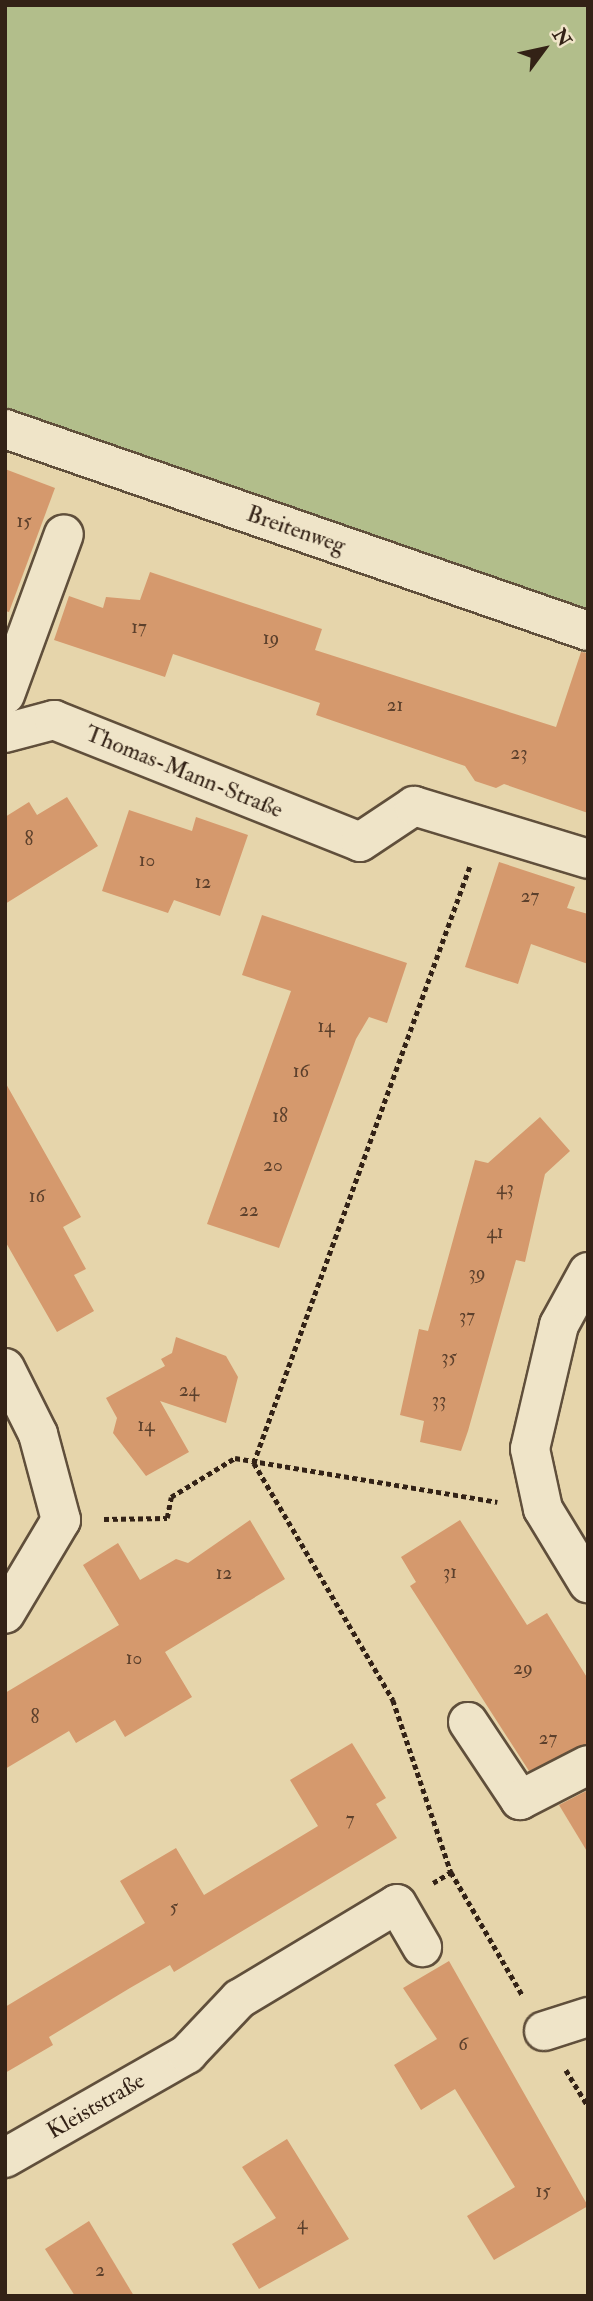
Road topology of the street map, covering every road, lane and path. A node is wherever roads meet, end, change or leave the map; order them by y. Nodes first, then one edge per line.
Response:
1 (5, 429) edge
2 (64, 534) dead end
3 (588, 631) edge
4 (5, 695) edge
5 (5, 733) edge
6 (484, 830) junction
7 (588, 859) edge
8 (588, 1272) edge
9 (5, 1368) edge
10 (254, 1463) junction
11 (543, 1509) junction
12 (61, 1520) junction
13 (588, 1583) edge
14 (5, 1614) edge
15 (468, 1722) dead end
16 (588, 1765) edge
17 (422, 1947) dead end
18 (588, 2017) edge
19 (553, 2047) junction
20 (588, 2106) edge
21 (5, 2158) edge

1 - 3 street, Breitenweg
2 - 4 street
5 - 6 street, Thomas-Mann-Straße
6 - 7 street
6 - 10 path
8 - 11 street
9 - 12 street
10 - 11 path
10 - 12 path
10 - 19 path
11 - 13 street
12 - 14 street
15 - 16 street
17 - 21 street, Kleiststraße
18 - 19 street
19 - 20 path

